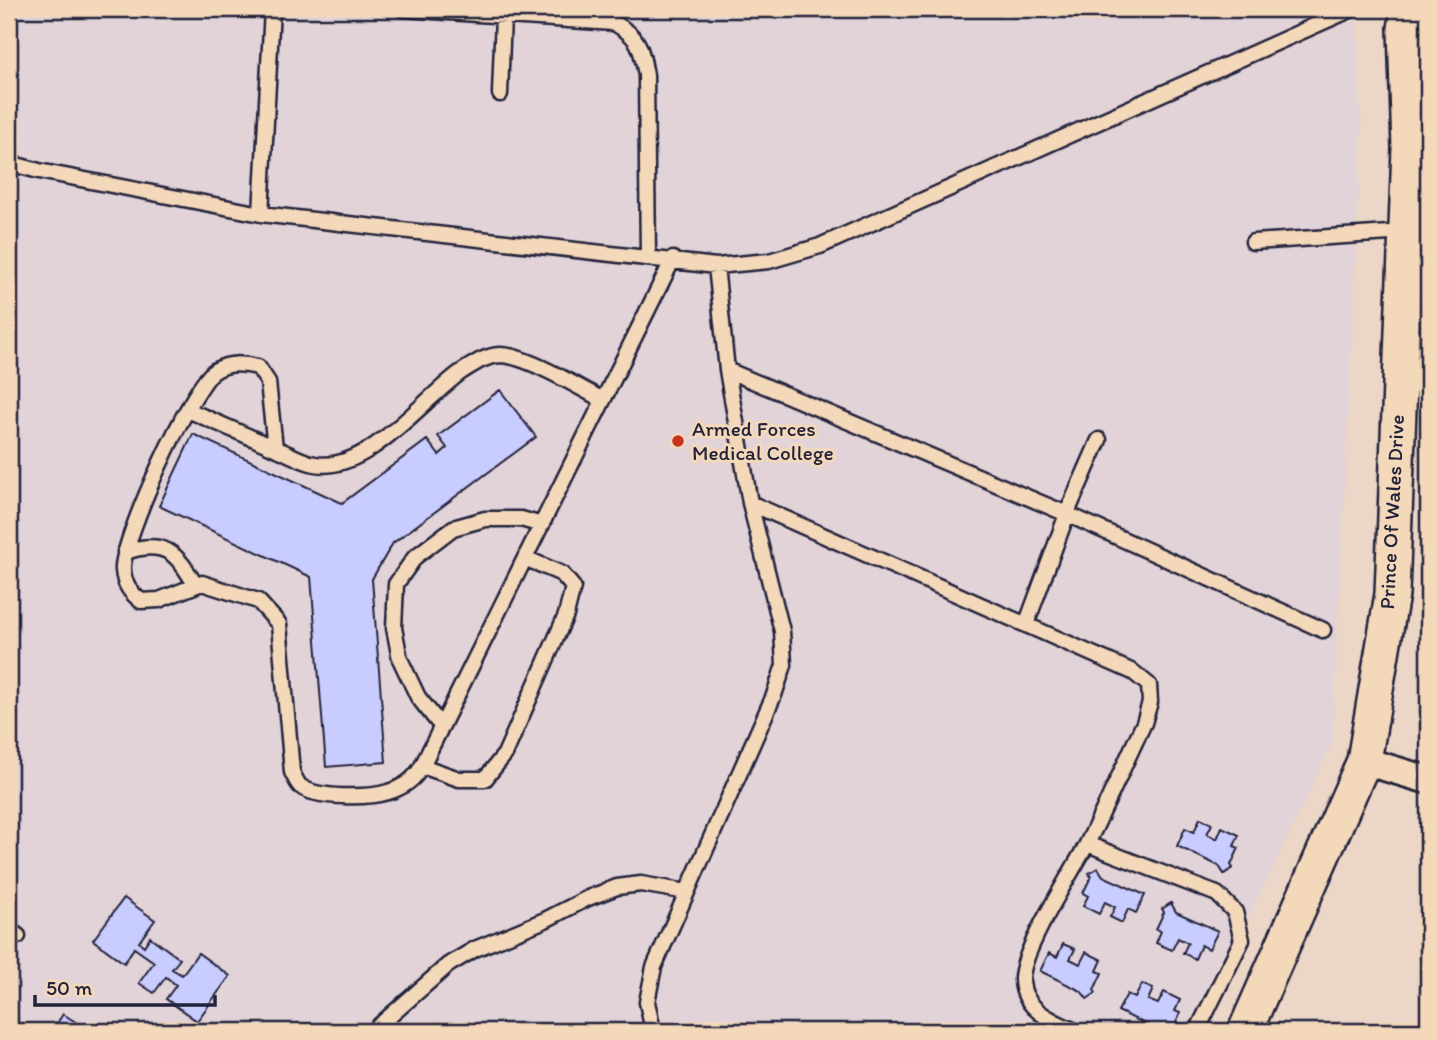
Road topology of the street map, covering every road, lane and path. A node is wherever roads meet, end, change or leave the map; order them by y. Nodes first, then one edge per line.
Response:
1 (272, 9) edge
2 (403, 9) edge
3 (1352, 9) edge
4 (1408, 9) edge
5 (503, 16) junction
6 (500, 94) dead end
7 (1418, 150) edge
8 (9, 163) edge
9 (261, 214) junction
10 (1405, 232) junction
11 (1253, 243) dead end
12 (648, 257) junction
13 (673, 259) junction
14 (716, 266) junction
15 (727, 370) junction
16 (603, 400) junction
17 (188, 410) junction
18 (1099, 440) dead end
19 (275, 448) junction
20 (750, 503) junction
21 (1066, 514) junction
22 (542, 525) junction
23 (125, 552) junction
24 (525, 558) junction
25 (195, 586) junction
26 (1026, 625) junction
27 (1323, 629) dead end
28 (442, 726) junction
29 (1364, 761) junction
30 (422, 766) junction
31 (1428, 780) edge
32 (1087, 844) junction
33 (687, 892) junction
34 (373, 1031) edge
35 (653, 1031) edge
36 (1076, 1031) edge
37 (1197, 1031) edge
38 (1245, 1031) edge

1 - 9 lane
2 - 5 lane
3 - 14 lane
4 - 7 street, Prince Of Wales Drive
5 - 6 lane
5 - 12 lane
7 - 10 street, Prince Of Wales Drive
8 - 9 lane
9 - 12 lane
10 - 11 lane
10 - 29 street, Prince Of Wales Drive
12 - 13 lane
13 - 14 lane
13 - 16 lane
14 - 15 lane
15 - 20 lane
15 - 21 lane
16 - 19 lane
16 - 22 lane
17 - 19 lane
17 - 19 lane
17 - 23 lane
18 - 21 lane
20 - 26 lane
20 - 33 lane
21 - 26 lane
21 - 27 lane
22 - 24 lane
22 - 28 lane
23 - 25 lane
23 - 25 lane
24 - 28 lane
24 - 30 lane
25 - 30 lane
26 - 32 lane
28 - 30 lane
29 - 31 street
29 - 38 street, Prince Of Wales Drive
32 - 36 lane
32 - 37 lane
33 - 34 lane
33 - 35 lane

